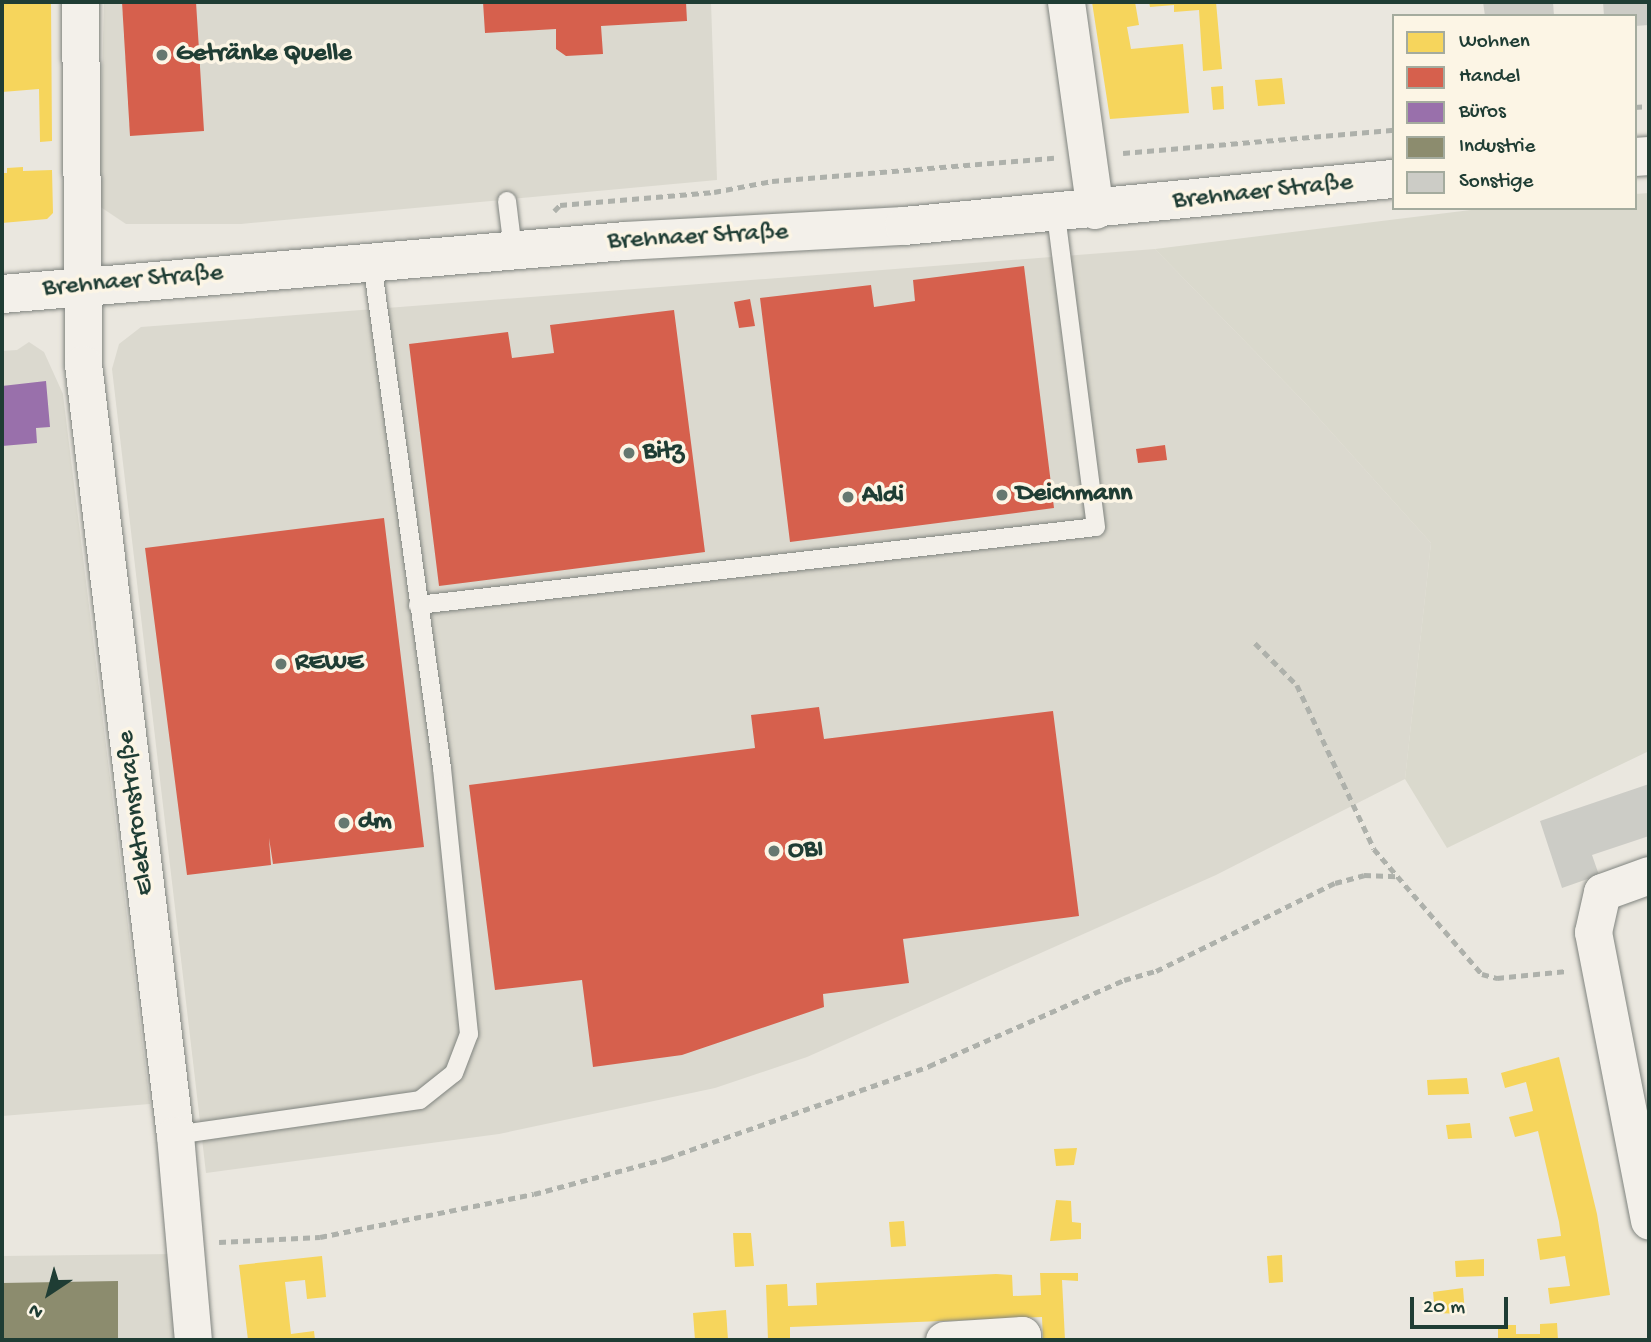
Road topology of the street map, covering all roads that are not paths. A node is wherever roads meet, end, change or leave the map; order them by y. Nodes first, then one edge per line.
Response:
1 (80, 2) edge
2 (1066, 2) edge
3 (1392, 178) edge
4 (507, 201) dead end
5 (1095, 209) junction
6 (1056, 213) junction
7 (513, 250) junction
8 (372, 262) junction
9 (83, 287) junction
10 (2, 293) edge
11 (418, 606) junction
12 (1649, 875) edge
13 (175, 1135) junction
14 (1649, 1221) edge
15 (193, 1340) edge
16 (944, 1340) edge
17 (1022, 1340) edge

1 - 9 street, Elektronstraße
2 - 5 street
3 - 5 main road, Brehnaer Straße
4 - 7 lane
5 - 6 main road, Brehnaer Straße
6 - 7 main road, Brehnaer Straße
6 - 11 lane
7 - 8 main road, Brehnaer Straße
8 - 9 main road, Brehnaer Straße
8 - 11 lane
9 - 10 main road, Brehnaer Straße
9 - 13 street, Elektronstraße
11 - 13 lane
12 - 14 street
13 - 15 street, Elektronstraße
16 - 17 street

